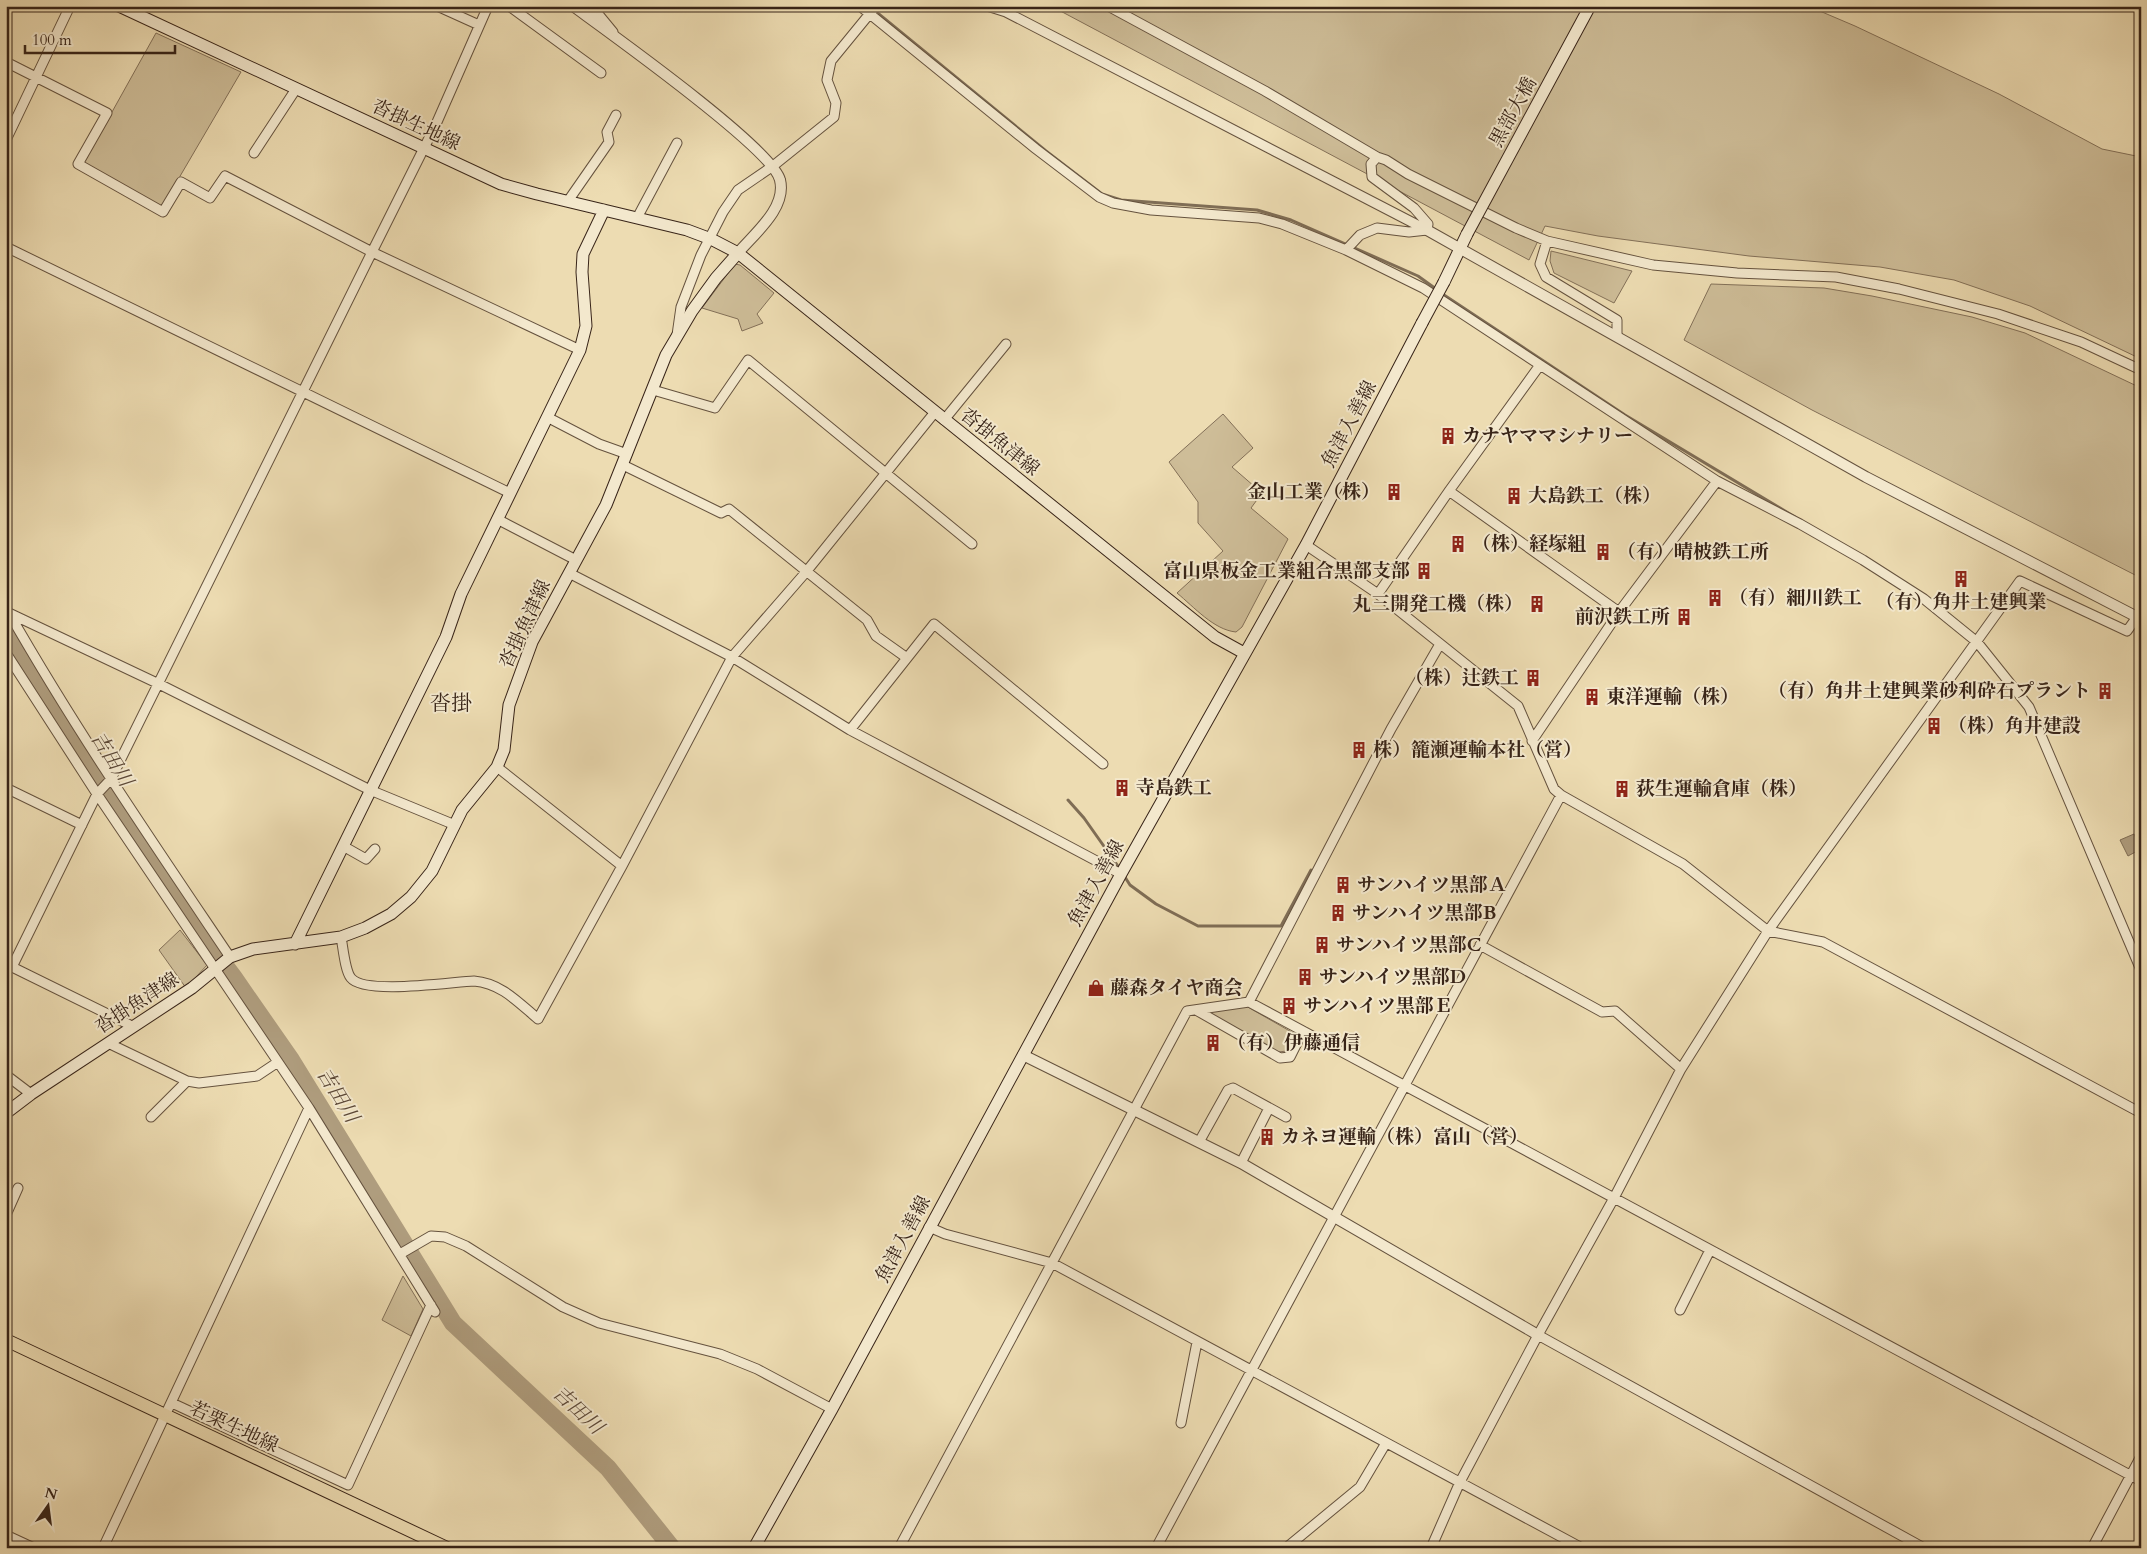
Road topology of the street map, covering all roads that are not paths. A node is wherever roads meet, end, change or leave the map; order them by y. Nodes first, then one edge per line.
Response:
1 (70, 6) edge
2 (119, 6) edge
3 (437, 6) edge
4 (488, 6) edge
5 (509, 6) edge
6 (573, 6) edge
7 (588, 6) edge
8 (860, 6) edge
9 (876, 6) edge
10 (987, 6) edge
11 (996, 6) edge
12 (1108, 6) edge
13 (1590, 6) edge
14 (1006, 12) junction
15 (869, 14) junction
16 (479, 25) junction
17 (618, 39) junction
18 (6, 62) edge
19 (601, 73) dead end
20 (36, 77) junction
21 (296, 89) junction
22 (616, 115) dead end
23 (6, 140) edge
24 (677, 143) dead end
25 (424, 148) junction
26 (254, 153) dead end
27 (1377, 157) junction
28 (774, 166) junction
29 (568, 201) junction
30 (604, 210) junction
31 (637, 218) junction
32 (1427, 230) junction
33 (1467, 234) joint
34 (711, 238) junction
35 (1547, 242) junction
36 (6, 247) edge
37 (1460, 249) junction
38 (1346, 250) junction
39 (372, 252) junction
40 (738, 253) junction
41 (677, 335) junction
42 (1616, 336) junction
43 (1006, 344) dead end
44 (580, 350) junction
45 (1540, 365) junction
46 (2141, 370) edge
47 (653, 390) junction
48 (303, 391) junction
49 (940, 416) junction
50 (547, 417) junction
51 (627, 454) junction
52 (623, 465) junction
53 (886, 472) junction
54 (1717, 481) junction
55 (1449, 491) junction
56 (510, 493) junction
57 (497, 519) junction
58 (972, 544) dead end
59 (1306, 545) junction
60 (576, 560) junction
61 (806, 572) junction
62 (569, 573) junction
63 (1378, 594) junction
64 (8, 611) edge
65 (1620, 612) junction
66 (2139, 618) edge
67 (1977, 642) junction
68 (1440, 644) junction
69 (6, 653) edge
70 (1244, 653) junction
71 (732, 657) junction
72 (907, 658) junction
73 (159, 684) junction
74 (850, 730) junction
75 (1532, 741) junction
76 (1103, 764) dead end
77 (497, 767) junction
78 (109, 781) junction
79 (6, 788) edge
80 (370, 790) junction
81 (99, 793) junction
82 (1561, 795) junction
83 (82, 825) junction
84 (455, 825) junction
85 (343, 846) junction
86 (375, 849) dead end
87 (622, 866) junction
88 (1121, 874) junction
89 (1768, 931) junction
90 (341, 937) junction
91 (295, 944) junction
92 (1480, 945) junction
93 (229, 958) junction
94 (9, 966) edge
95 (216, 967) junction
96 (2141, 970) edge
97 (1249, 1002) junction
98 (1196, 1010) junction
99 (132, 1026) junction
100 (1303, 1031) junction
101 (108, 1043) junction
102 (1023, 1055) junction
103 (278, 1062) junction
104 (1681, 1069) junction
105 (6, 1075) edge
106 (187, 1081) junction
107 (1404, 1085) junction
108 (31, 1094) junction
109 (309, 1108) junction
110 (1269, 1108) junction
111 (1135, 1110) junction
112 (6, 1113) edge
113 (2141, 1113) edge
114 (151, 1117) dead end
115 (1286, 1117) dead end
116 (1199, 1142) junction
117 (1241, 1163) junction
118 (18, 1188) dead end
119 (1614, 1198) junction
120 (6, 1215) edge
121 (1335, 1218) junction
122 (929, 1227) junction
123 (1710, 1250) junction
124 (400, 1254) junction
125 (1052, 1263) junction
126 (1680, 1310) dead end
127 (1538, 1335) junction
128 (6, 1340) edge
129 (1197, 1342) junction
130 (1250, 1371) junction
131 (172, 1403) junction
132 (832, 1409) junction
133 (166, 1416) junction
134 (1181, 1423) dead end
135 (1386, 1443) junction
136 (2141, 1456) edge
137 (2130, 1476) junction
138 (2141, 1481) edge
139 (1460, 1482) junction
140 (6, 1534) edge
141 (34, 1548) edge
142 (103, 1548) edge
143 (447, 1548) edge
144 (754, 1548) edge
145 (899, 1548) edge
146 (1156, 1548) edge
147 (1286, 1548) edge
148 (1431, 1548) edge
149 (1582, 1548) edge
150 (1924, 1548) edge
151 (2092, 1548) edge

1 - 20 street
2 - 21 main road, 沓掛生地線
3 - 16 street
4 - 16 street
5 - 19 street
6 - 17 street
7 - 17 street
8 - 15 street
9 - 15 street
10 - 14 street
11 - 14 street
12 - 27 street
13 - 33 main road, 黒部大橋, bridge
14 - 32 street
15 - 28 street
15 - 38 street
16 - 25 street
17 - 28 street
18 - 20 street
20 - 23 street
20 - 39 street
21 - 25 main road, 沓掛生地線
21 - 26 street
22 - 29 street
24 - 31 street
25 - 29 main road, 沓掛生地線
25 - 39 street
27 - 32 street
27 - 35 street
28 - 34 street
28 - 40 street
29 - 30 main road, 沓掛生地線
30 - 31 main road, 沓掛生地線
30 - 44 main road
31 - 34 main road, 沓掛生地線
32 - 37 street
32 - 38 street
33 - 37 main road, 魚津入善線
34 - 40 main road, 沓掛魚津線
34 - 41 street
35 - 42 street
35 - 46 street
36 - 48 street
37 - 42 street
37 - 59 main road, 魚津入善線, bridge
38 - 45 street
39 - 44 street
39 - 48 street
40 - 41 main road, 沓掛魚津線
40 - 49 main road, 沓掛魚津線
41 - 47 main road, 沓掛魚津線
42 - 66 street
43 - 49 street
44 - 50 main road
45 - 54 street
45 - 55 street
47 - 51 main road, 沓掛魚津線
47 - 53 street
48 - 56 street
48 - 73 street
49 - 53 street
49 - 70 main road, 沓掛魚津線
50 - 51 street
50 - 56 main road
51 - 52 main road, 沓掛魚津線
52 - 60 main road, 沓掛魚津線
52 - 61 street
53 - 58 street
53 - 61 street
54 - 65 street
54 - 67 street
55 - 63 street
55 - 65 street
56 - 57 main road
57 - 60 street
57 - 80 main road
59 - 63 street
59 - 70 main road, 魚津入善線
60 - 62 main road, 沓掛魚津線
61 - 71 street
61 - 72 street
62 - 71 street
62 - 77 main road, 沓掛魚津線
63 - 68 street
64 - 73 street
64 - 78 street
65 - 75 street
66 - 67 street
67 - 89 street
67 - 96 street
68 - 75 street
68 - 97 street
69 - 81 street
70 - 88 main road, 魚津入善線
71 - 74 street
71 - 87 street
72 - 74 street
72 - 76 street
73 - 78 street
73 - 80 street
74 - 88 street
75 - 82 street
77 - 84 main road, 沓掛魚津線
77 - 87 street
78 - 81 street
78 - 93 street
79 - 83 street
80 - 84 street
80 - 85 main road
81 - 83 street
81 - 95 street
82 - 89 street
82 - 92 street
83 - 94 street
84 - 90 main road, 沓掛魚津線
85 - 86 street
85 - 91 main road
87 - 90 street
88 - 102 main road, 魚津入善線
89 - 104 street
89 - 113 street
90 - 91 main road, 沓掛魚津線
91 - 93 main road, 沓掛魚津線
92 - 104 street
92 - 107 street
93 - 95 main road, 沓掛魚津線
94 - 99 street
95 - 99 main road, 沓掛魚津線
95 - 103 street
97 - 98 street
97 - 100 street
98 - 100 street
98 - 111 street
99 - 101 main road, 沓掛魚津線
100 - 107 street
101 - 106 street
101 - 108 main road, 沓掛魚津線
102 - 111 street
102 - 122 main road, 魚津入善線
103 - 106 street
103 - 109 street
104 - 119 street
105 - 108 street
106 - 114 street
107 - 119 street
107 - 121 street
108 - 112 main road, 沓掛魚津線
109 - 124 street
109 - 131 street
110 - 115 street
110 - 116 street
110 - 117 street
111 - 116 street
111 - 125 street
116 - 117 street
117 - 121 street
118 - 120 street
119 - 123 street
119 - 127 street
121 - 127 street
121 - 130 street
122 - 125 street
122 - 132 main road, 魚津入善線
123 - 126 street
123 - 137 street
124 - 131 street
124 - 132 street
125 - 129 street
125 - 145 street
127 - 139 street
127 - 150 street
128 - 133 main road, 若栗生地線
129 - 130 street
129 - 134 street
130 - 135 street
130 - 146 street
131 - 133 street
132 - 144 main road, 魚津入善線
133 - 142 street
133 - 143 main road, 若栗生地線
135 - 139 street
135 - 147 street
136 - 137 street
137 - 138 street
137 - 151 street
139 - 148 street
139 - 149 street
140 - 141 street

